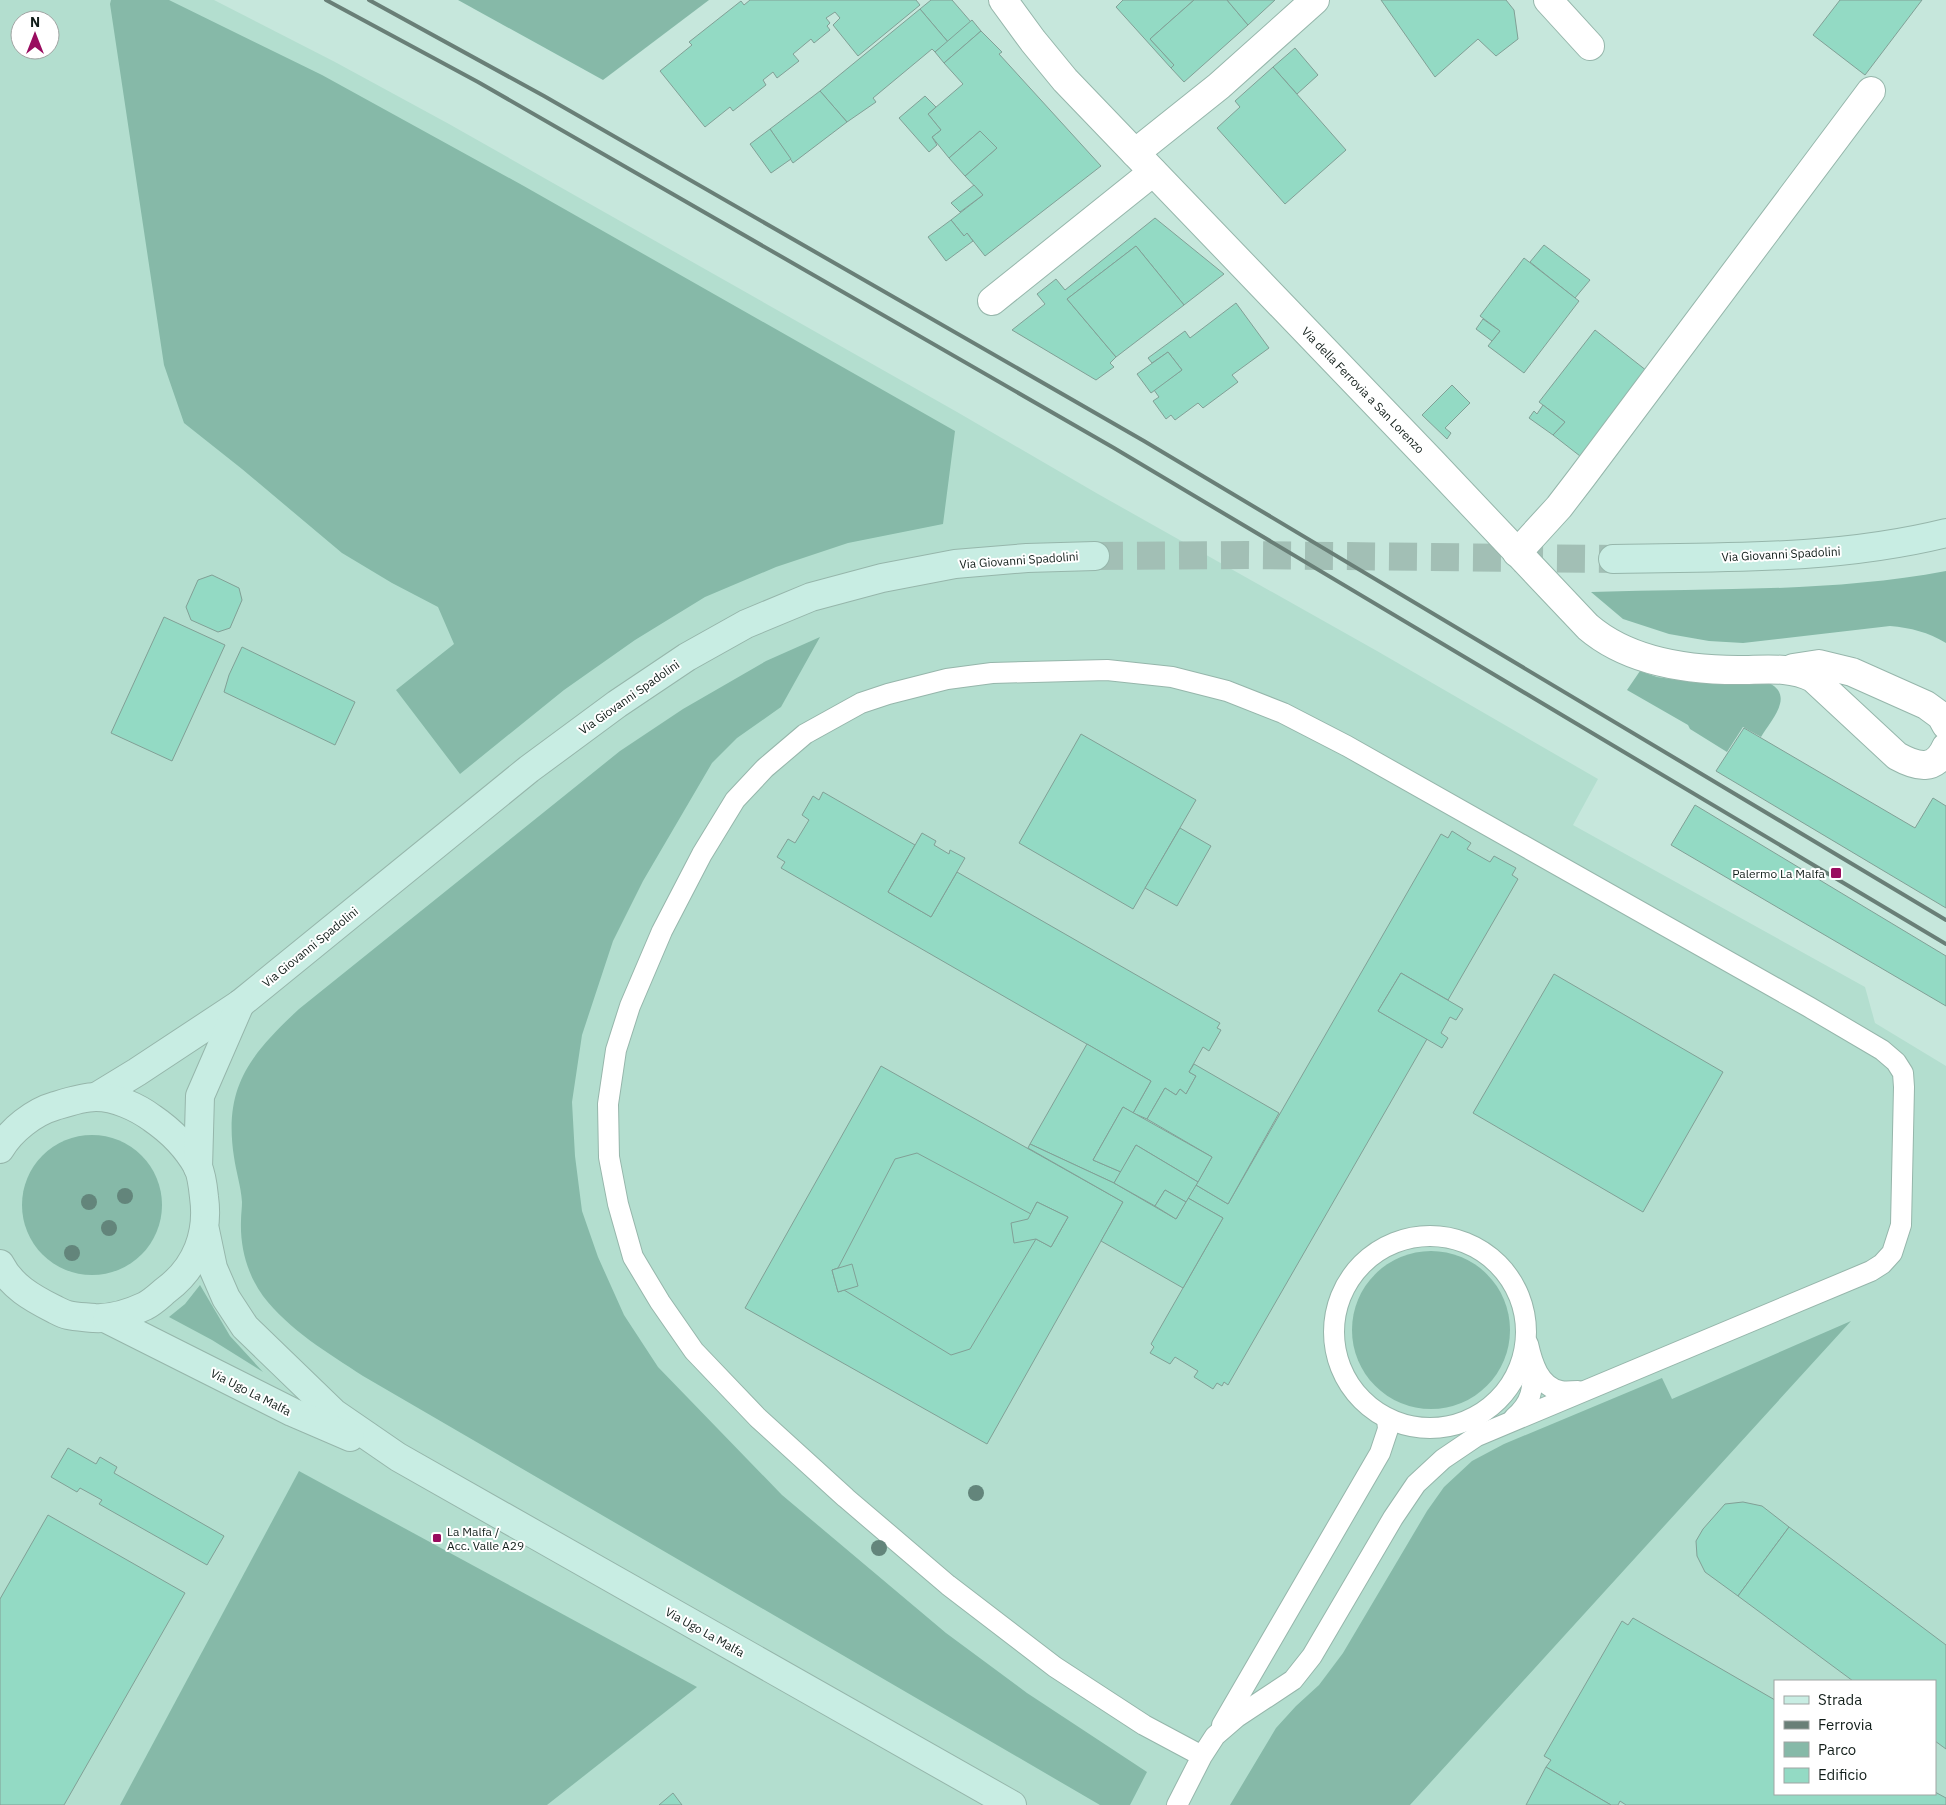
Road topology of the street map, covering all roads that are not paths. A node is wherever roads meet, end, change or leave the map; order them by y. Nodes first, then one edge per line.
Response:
1 (1003, 0) edge
2 (1315, 0) edge
3 (1548, 0) edge
4 (1590, 46) dead end
5 (1871, 91) dead end
6 (1134, 153) junction
7 (1153, 172) junction
8 (992, 301) dead end
9 (1946, 533) edge
10 (1517, 553) junction
11 (1095, 556) tunnel mouth
12 (1613, 559) tunnel mouth
13 (1784, 670) junction
14 (1946, 725) edge
15 (1946, 747) edge
16 (240, 1004) junction
17 (96, 1097) junction
18 (32, 1117) junction
19 (0, 1122) edge
20 (0, 1149) edge
21 (198, 1168) junction
22 (205, 1230) junction
23 (0, 1264) edge
24 (107, 1319) junction
25 (1527, 1338) junction
26 (1533, 1366) junction
27 (1580, 1391) junction
28 (1387, 1419) junction
29 (1510, 1421) junction
30 (398, 1457) junction
31 (1215, 1736) junction
32 (1202, 1756) junction
33 (1012, 1805) edge
34 (1177, 1805) edge

1 - 6 street, Via della Ferrovia a San Lorenzo
2 - 6 street
3 - 4 street
5 - 10 street
6 - 7 street, Via della Ferrovia a San Lorenzo
7 - 8 street
7 - 10 street, Via della Ferrovia a San Lorenzo
9 - 12 street, Via Giovanni Spadolini
10 - 13 street, Via della Ferrovia a San Lorenzo
11 - 16 street, Via Giovanni Spadolini
13 - 14 street
13 - 15 street
16 - 17 street, Via Giovanni Spadolini
16 - 21 street
17 - 18 street
17 - 21 street
18 - 19 street
18 - 20 street
21 - 22 street
22 - 24 street
22 - 30 street, Via Ugo La Malfa
23 - 24 street
24 - 30 street, Via Ugo La Malfa
25 - 26 lane
25 - 28 lane
25 - 28 lane
26 - 27 lane
26 - 29 lane
27 - 29 lane
27 - 32 lane
28 - 31 lane
29 - 31 lane
30 - 33 street, Via Ugo La Malfa
31 - 32 lane
32 - 34 lane

